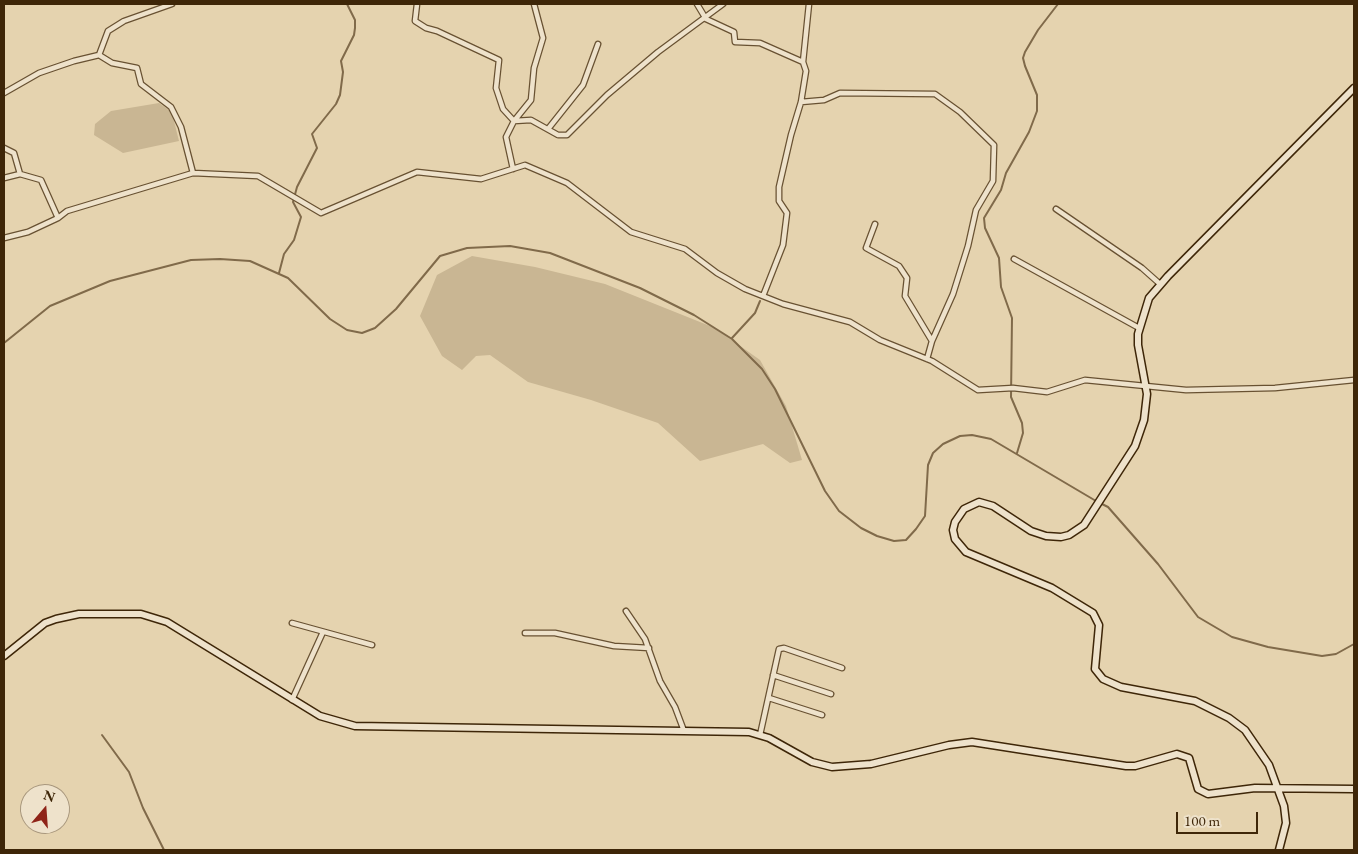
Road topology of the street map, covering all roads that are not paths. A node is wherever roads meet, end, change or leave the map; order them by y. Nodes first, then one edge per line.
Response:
1 (172, 4) edge
2 (417, 4) edge
3 (534, 4) edge
4 (697, 4) edge
5 (723, 4) edge
6 (809, 4) edge
7 (706, 19) junction
8 (598, 44) dead end
9 (99, 55) junction
10 (803, 62) junction
11 (1354, 88) edge
12 (4, 93) edge
13 (801, 102) junction
14 (514, 121) junction
15 (548, 129) junction
16 (4, 148) edge
17 (513, 169) junction
18 (193, 172) junction
19 (20, 174) junction
20 (4, 178) edge
21 (1056, 209) dead end
22 (58, 218) junction
23 (875, 224) dead end
24 (4, 238) edge
25 (1014, 259) dead end
26 (1160, 284) junction
27 (763, 296) junction
28 (1139, 328) junction
29 (932, 341) junction
30 (928, 359) junction
31 (1354, 380) edge
32 (1146, 387) junction
33 (626, 611) dead end
34 (292, 623) dead end
35 (323, 632) junction
36 (524, 634) dead end
37 (372, 644) dead end
38 (649, 648) junction
39 (4, 656) edge
40 (842, 668) dead end
41 (774, 675) junction
42 (831, 694) dead end
43 (769, 698) junction
44 (292, 700) junction
45 (822, 714) dead end
46 (684, 731) junction
47 (760, 735) junction
48 (1279, 788) junction
49 (1354, 789) edge
50 (1279, 850) edge

1 - 9 street
2 - 14 street
3 - 14 street
4 - 7 street
5 - 7 street
6 - 10 street
7 - 10 street
7 - 15 street
8 - 15 street
9 - 12 street
9 - 18 street
10 - 13 street
11 - 26 street
13 - 27 street
13 - 29 street
14 - 15 street
14 - 17 street
16 - 19 street
17 - 18 street
17 - 27 street
18 - 22 street
19 - 20 street
19 - 22 street
21 - 26 street
22 - 24 street
23 - 29 street
25 - 28 street
26 - 28 street
27 - 30 street
28 - 32 street
29 - 30 street
30 - 32 street
31 - 32 street
32 - 48 street
33 - 38 street
34 - 35 street
35 - 37 street
35 - 44 street
36 - 38 street
38 - 46 street
39 - 44 street
40 - 41 street
41 - 42 street
41 - 43 street
43 - 45 street
43 - 47 street
44 - 46 street
46 - 47 street
47 - 48 street
48 - 49 street
48 - 50 street

